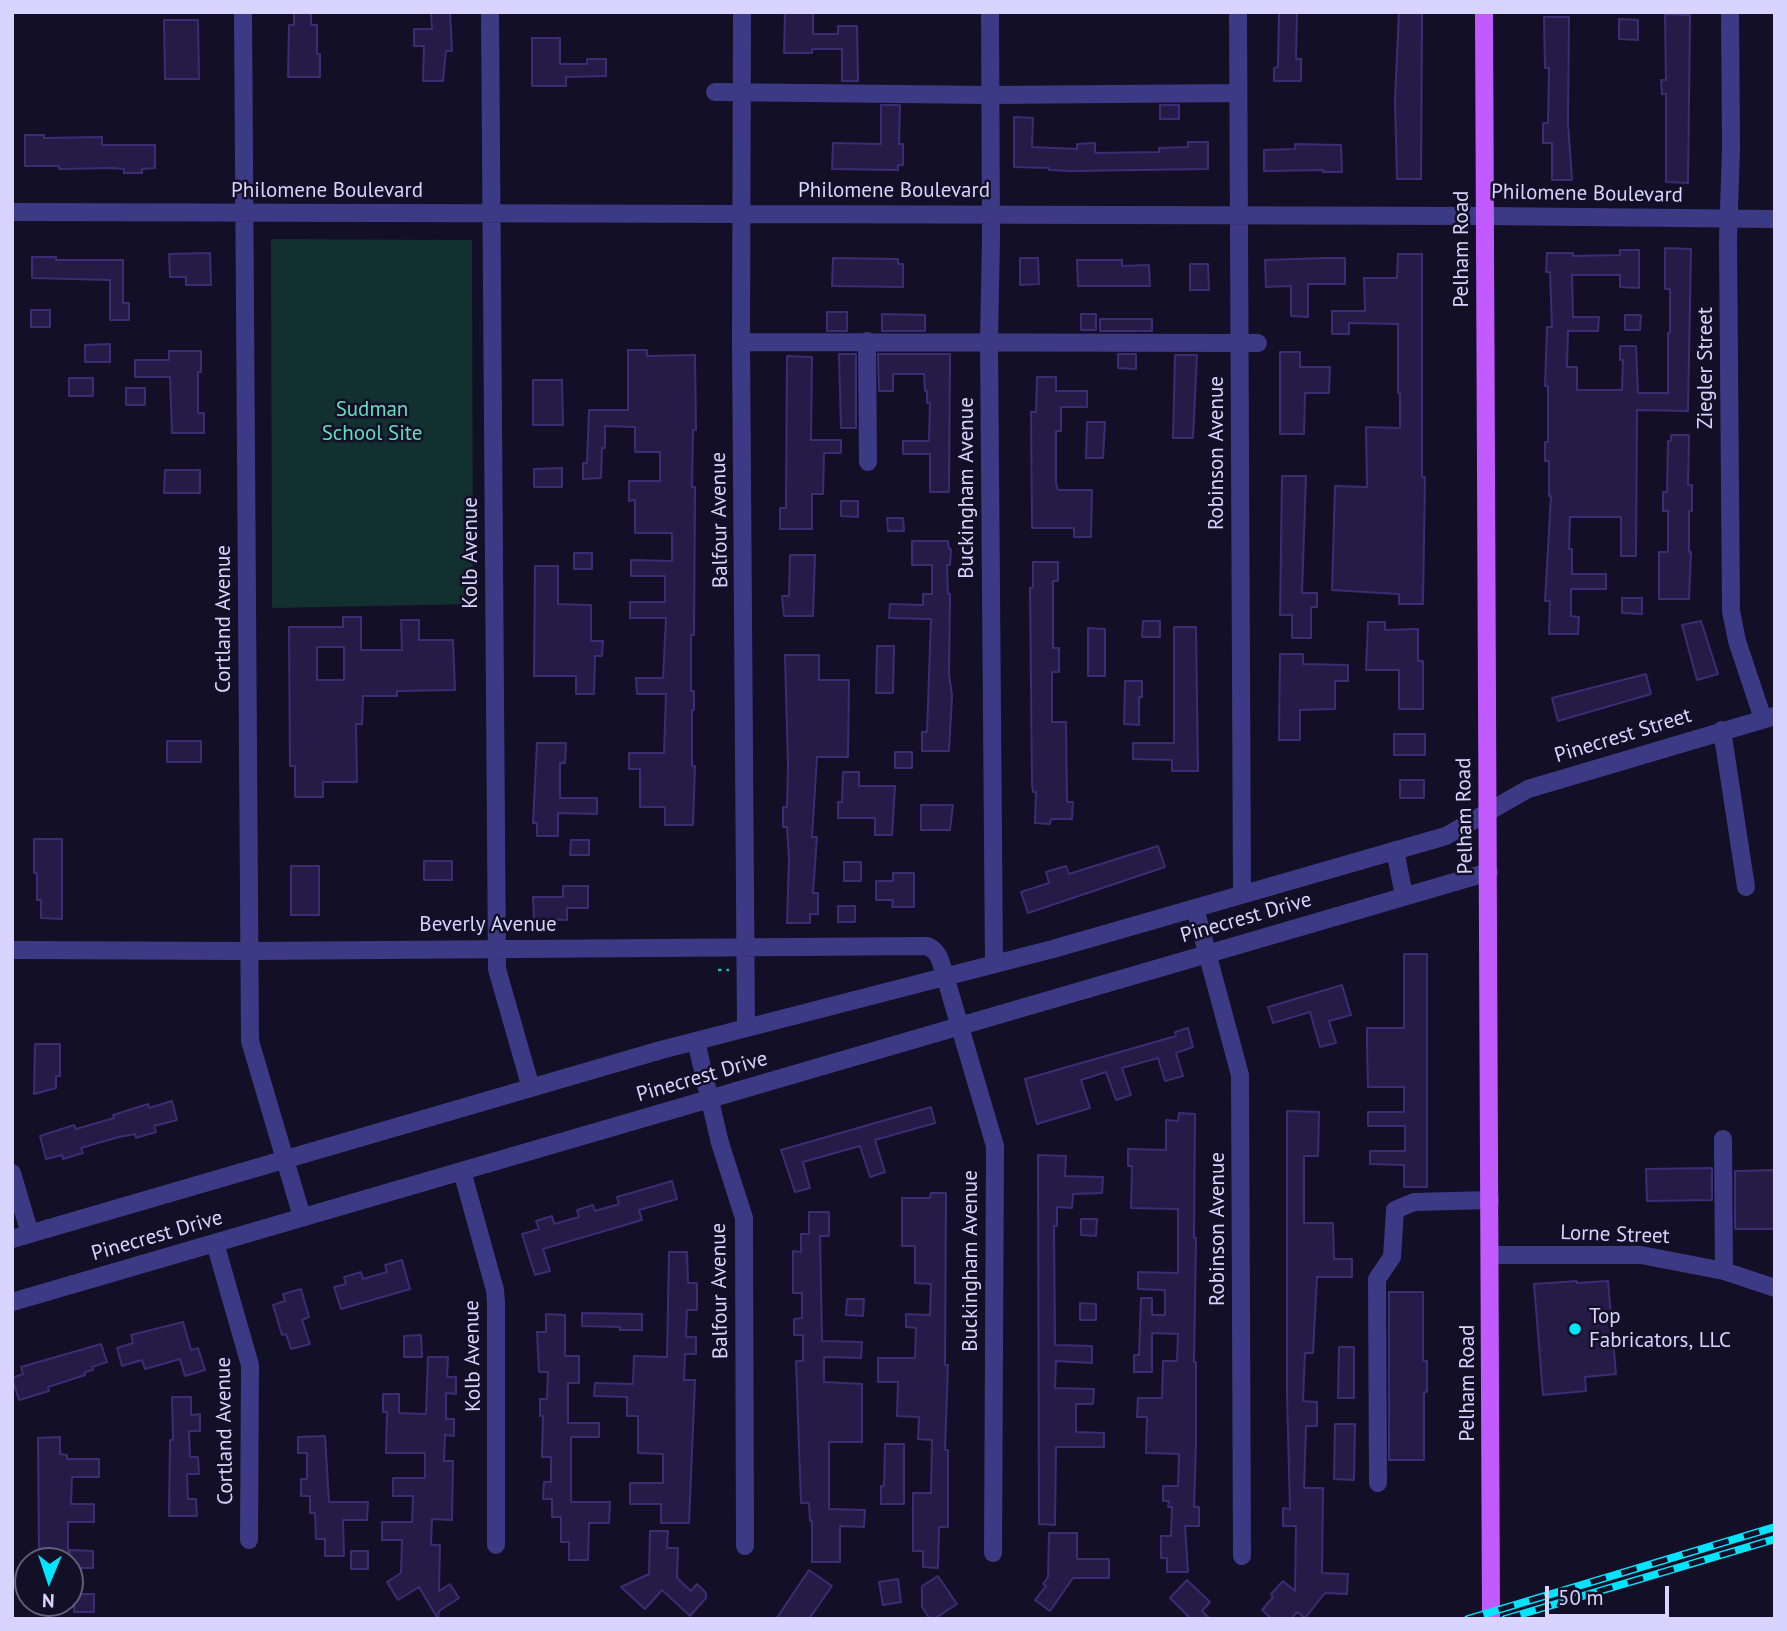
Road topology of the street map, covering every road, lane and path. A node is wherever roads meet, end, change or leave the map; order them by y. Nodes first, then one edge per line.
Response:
1 (243, 12) edge
2 (490, 12) edge
3 (742, 12) edge
4 (990, 12) edge
5 (1238, 12) edge
6 (1484, 12) edge
7 (1730, 12) edge
8 (715, 92) dead end
9 (742, 93) junction
10 (1238, 93) junction
11 (990, 95) junction
12 (12, 212) edge
13 (244, 213) junction
14 (491, 213) junction
15 (740, 214) junction
16 (991, 214) junction
17 (1239, 215) junction
18 (1485, 216) junction
19 (1728, 219) junction
20 (1775, 219) edge
21 (867, 341) junction
22 (741, 342) junction
23 (989, 342) junction
24 (1258, 343) dead end
25 (1239, 344) junction
26 (869, 462) dead end
27 (1769, 717) edge
28 (1722, 730) junction
29 (1489, 812) junction
30 (1395, 850) junction
31 (1489, 872) junction
32 (1745, 887) dead end
33 (1242, 894) junction
34 (1404, 896) junction
35 (1195, 908) junction
36 (497, 947) junction
37 (746, 947) junction
38 (12, 950) edge
39 (249, 951) junction
40 (1208, 953) junction
41 (994, 964) junction
42 (718, 970) dead end
43 (730, 970) dead end
44 (946, 976) junction
45 (960, 1026) junction
46 (746, 1028) junction
47 (696, 1041) junction
48 (531, 1088) junction
49 (708, 1099) junction
50 (1723, 1139) dead end
51 (285, 1160) junction
52 (461, 1171) junction
53 (12, 1173) edge
54 (1490, 1200) junction
55 (302, 1217) junction
56 (30, 1234) junction
57 (12, 1239) edge
58 (215, 1243) junction
59 (1490, 1255) junction
60 (1724, 1270) junction
61 (1775, 1289) edge
62 (12, 1302) edge
63 (1378, 1483) dead end
64 (249, 1539) dead end
65 (496, 1545) dead end
66 (745, 1546) dead end
67 (993, 1553) dead end
68 (1242, 1556) dead end
69 (1491, 1619) edge

1 - 13 street, Cortland Avenue
2 - 14 street, Kolb Avenue
3 - 9 street, Balfour Avenue
4 - 11 street, Buckingham Avenue
5 - 10 street, Robinson Avenue
6 - 18 main road, Pelham Road
7 - 19 street, Ziegler Street
8 - 9 street
9 - 11 street
9 - 15 street, Balfour Avenue
10 - 11 street
10 - 17 street, Robinson Avenue
11 - 16 street, Buckingham Avenue
12 - 13 street, Philomene Boulevard
13 - 14 street, Philomene Boulevard
13 - 39 street, Cortland Avenue
14 - 15 street, Philomene Boulevard
14 - 36 street, Kolb Avenue
15 - 16 street, Philomene Boulevard
15 - 22 street, Balfour Avenue
16 - 17 street, Philomene Boulevard
16 - 23 street, Buckingham Avenue
17 - 18 street, Philomene Boulevard
17 - 25 street, Robinson Avenue
18 - 19 street, Philomene Boulevard
18 - 29 main road, Pelham Road
19 - 20 street, Philomene Boulevard
19 - 27 street, Ziegler Street
21 - 22 street
21 - 23 street
21 - 26 street
22 - 37 street, Balfour Avenue
23 - 25 street
23 - 41 street, Buckingham Avenue
24 - 25 street
25 - 33 street, Robinson Avenue
27 - 28 street, Pinecrest Street
28 - 29 street, Pinecrest Street
28 - 32 street
29 - 30 street, Pinecrest Drive
29 - 31 main road, Pelham Road
30 - 33 street, Pinecrest Drive
30 - 34 street
31 - 34 street, Pinecrest Drive
31 - 54 main road, Pelham Road
33 - 35 street, Pinecrest Drive
34 - 40 street, Pinecrest Drive
35 - 40 street, Robinson Avenue
35 - 41 street, Pinecrest Drive
36 - 37 street, Beverly Avenue
36 - 39 street, Beverly Avenue
36 - 48 street, Kolb Avenue
37 - 44 street, Beverly Avenue
37 - 46 street, Balfour Avenue
38 - 39 street, Beverly Avenue
39 - 51 street, Cortland Avenue
40 - 45 street, Pinecrest Drive
40 - 68 street, Robinson Avenue
41 - 44 street, Pinecrest Drive
42 - 43 path
44 - 45 street, Buckingham Avenue
44 - 46 street, Pinecrest Drive
45 - 49 street, Pinecrest Drive
45 - 67 street, Buckingham Avenue
46 - 47 street, Pinecrest Drive
47 - 48 street, Pinecrest Drive
47 - 49 street, Balfour Avenue
48 - 51 street, Pinecrest Drive
49 - 52 street, Pinecrest Drive
49 - 66 street, Balfour Avenue
50 - 60 street
51 - 55 street, Cortland Avenue
51 - 56 street, Pinecrest Drive
52 - 55 street, Pinecrest Drive
52 - 65 street, Kolb Avenue
53 - 56 street
54 - 59 main road, Pelham Road
54 - 63 street
55 - 58 street, Pinecrest Drive
56 - 57 street, Pinecrest Drive
58 - 62 street, Pinecrest Drive
58 - 64 street, Cortland Avenue
59 - 60 street, Lorne Street
59 - 69 main road, Pelham Road
60 - 61 street, Lorne Street

